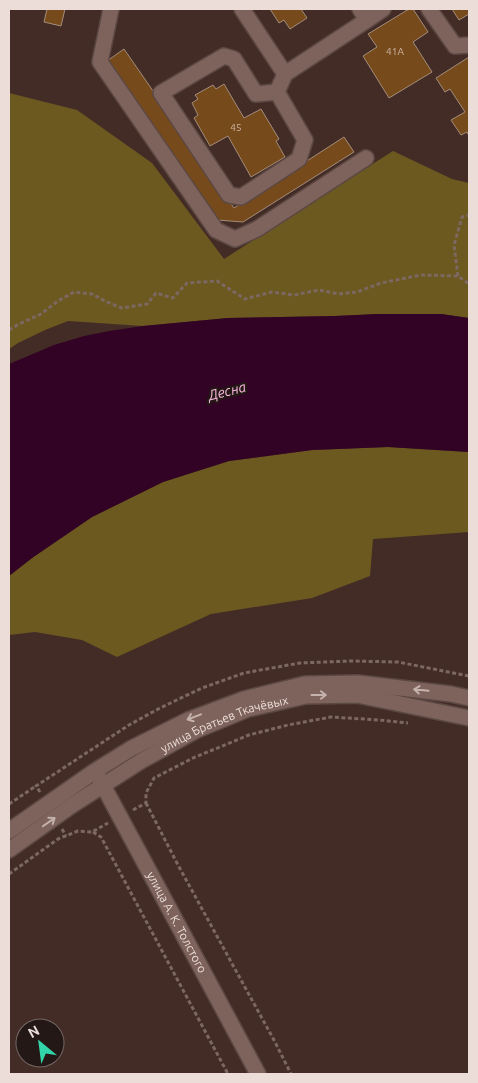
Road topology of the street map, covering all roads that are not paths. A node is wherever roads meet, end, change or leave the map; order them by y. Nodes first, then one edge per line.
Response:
1 (111, 9) edge
2 (242, 9) edge
3 (383, 9) edge
4 (429, 9) edge
5 (363, 14) edge
6 (469, 45) edge
7 (285, 74) junction
8 (277, 92) junction
9 (366, 158) dead end
10 (469, 698) edge
11 (469, 718) edge
12 (99, 778) junction
13 (9, 830) edge
14 (9, 850) edge
15 (258, 1074) edge

1 - 9 street
2 - 7 street
3 - 5 street
4 - 6 street
5 - 7 street
7 - 8 street
8 - 8 street
10 -> 12 street, улица Братьев Ткачёвых
12 -> 11 street, улица Братьев Ткачёвых
12 - 13 street, улица Братьев Ткачёвых
14 -> 12 street, улица Братьев Ткачёвых
12 - 15 street, улица А. К. Толстого

